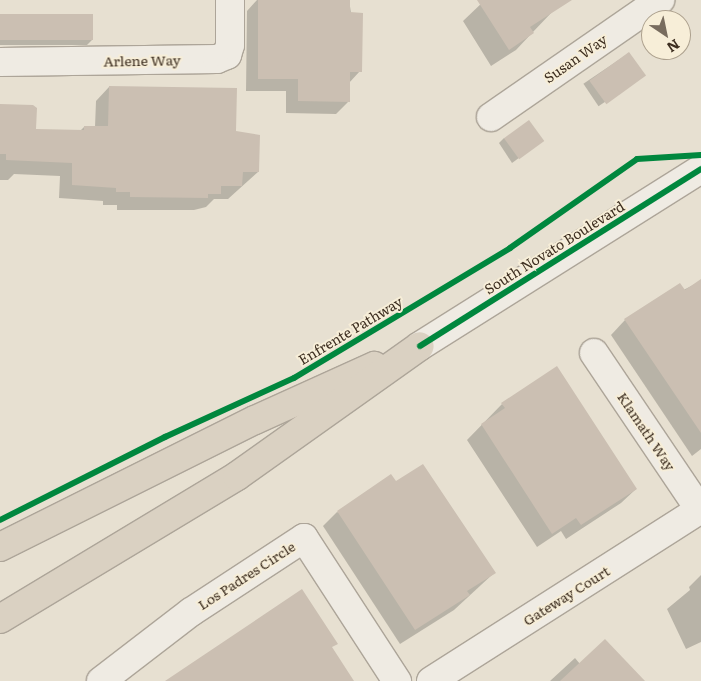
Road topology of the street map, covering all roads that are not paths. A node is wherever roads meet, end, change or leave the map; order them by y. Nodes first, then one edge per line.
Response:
1 (230, 0) edge
2 (660, 0) edge
3 (0, 62) edge
4 (491, 117) dead end
5 (701, 169) edge
6 (420, 346) junction
7 (594, 353) dead end
8 (140, 478) junction
9 (700, 509) edge
10 (0, 547) edge
11 (0, 557) edge
12 (11, 613) edge
13 (0, 624) edge
14 (445, 677) edge
15 (101, 681) edge
16 (397, 681) edge

1 - 3 street, Arlene Way
2 - 4 street, Susan Way
5 - 6 street, South Novato Boulevard
6 - 8 highway
6 - 12 highway
7 - 9 street, Klamath Way
8 - 10 highway
8 - 11 highway
9 - 14 street, Gateway Court
12 - 13 highway
15 - 16 street, Los Padres Circle

